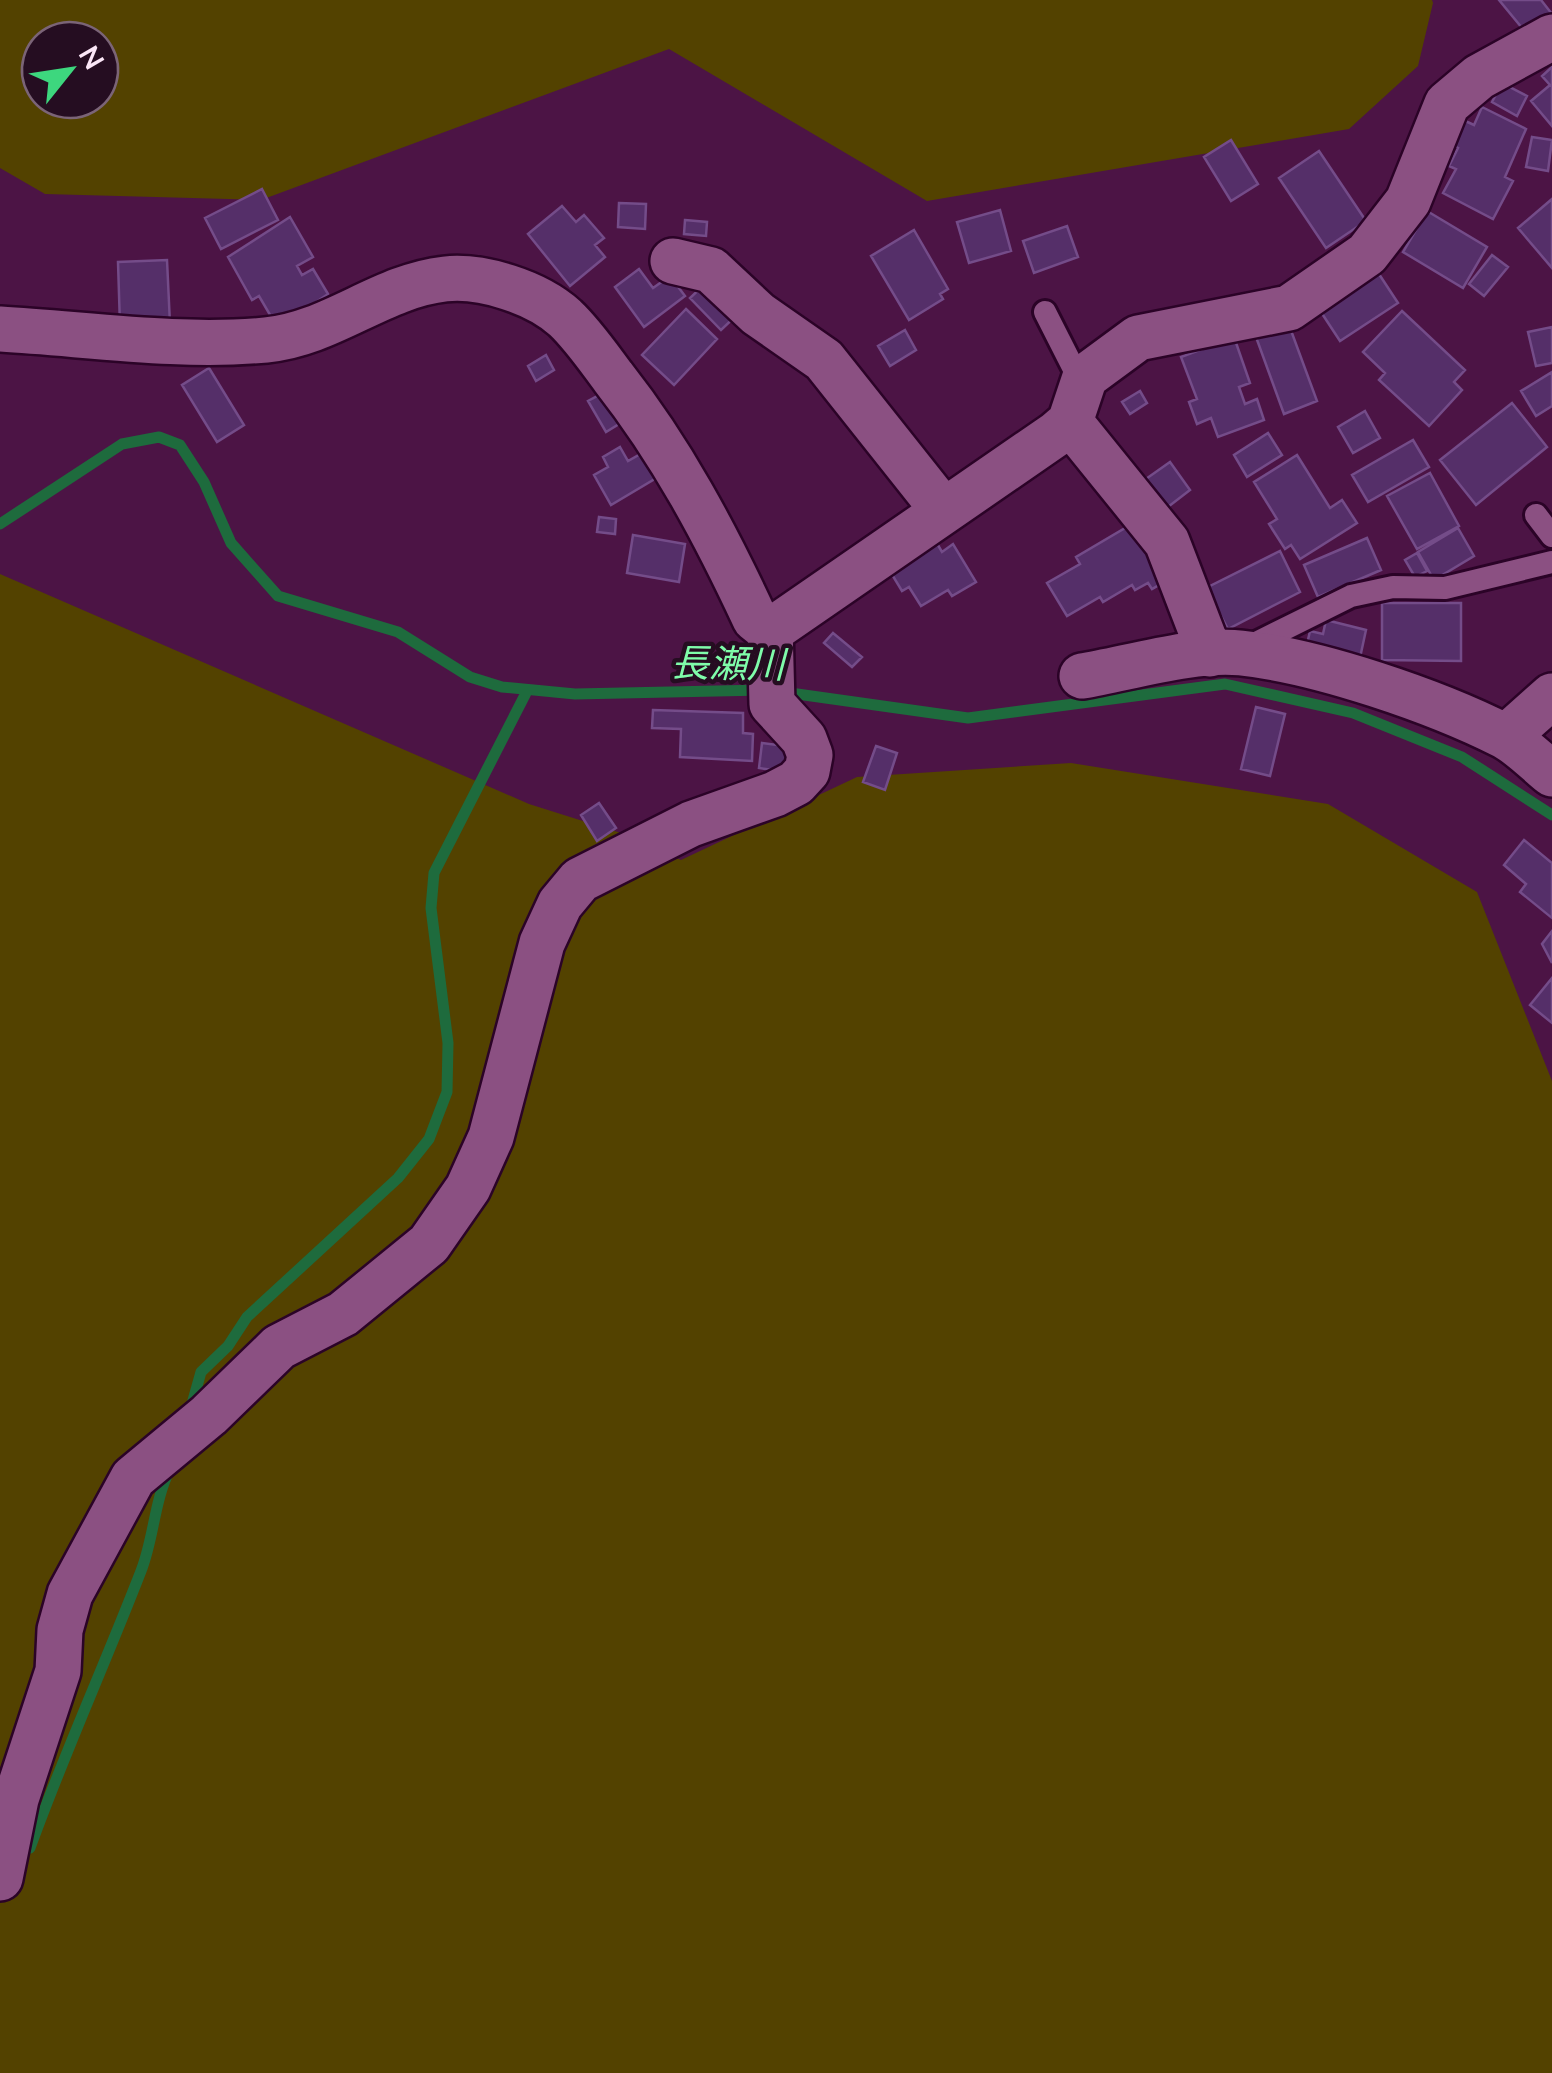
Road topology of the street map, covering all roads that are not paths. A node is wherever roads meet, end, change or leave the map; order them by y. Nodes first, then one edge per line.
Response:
1 (1552, 37) edge
2 (673, 261) dead end
3 (1045, 312) dead end
4 (0, 329) edge
5 (1076, 402) junction
6 (943, 510) junction
7 (1536, 515) dead end
8 (1552, 536) edge
9 (1552, 562) edge
10 (770, 626) junction
11 (1225, 653) junction
12 (1082, 676) dead end
13 (1552, 696) edge
14 (1506, 737) junction
15 (1552, 774) edge
16 (0, 1878) edge

1 - 5 street
2 - 6 street
3 - 5 lane
4 - 10 street
5 - 6 street
5 - 11 street
6 - 10 street
7 - 8 lane
9 - 11 lane
10 - 16 street
11 - 12 street
11 - 14 street
13 - 14 street
14 - 15 street

